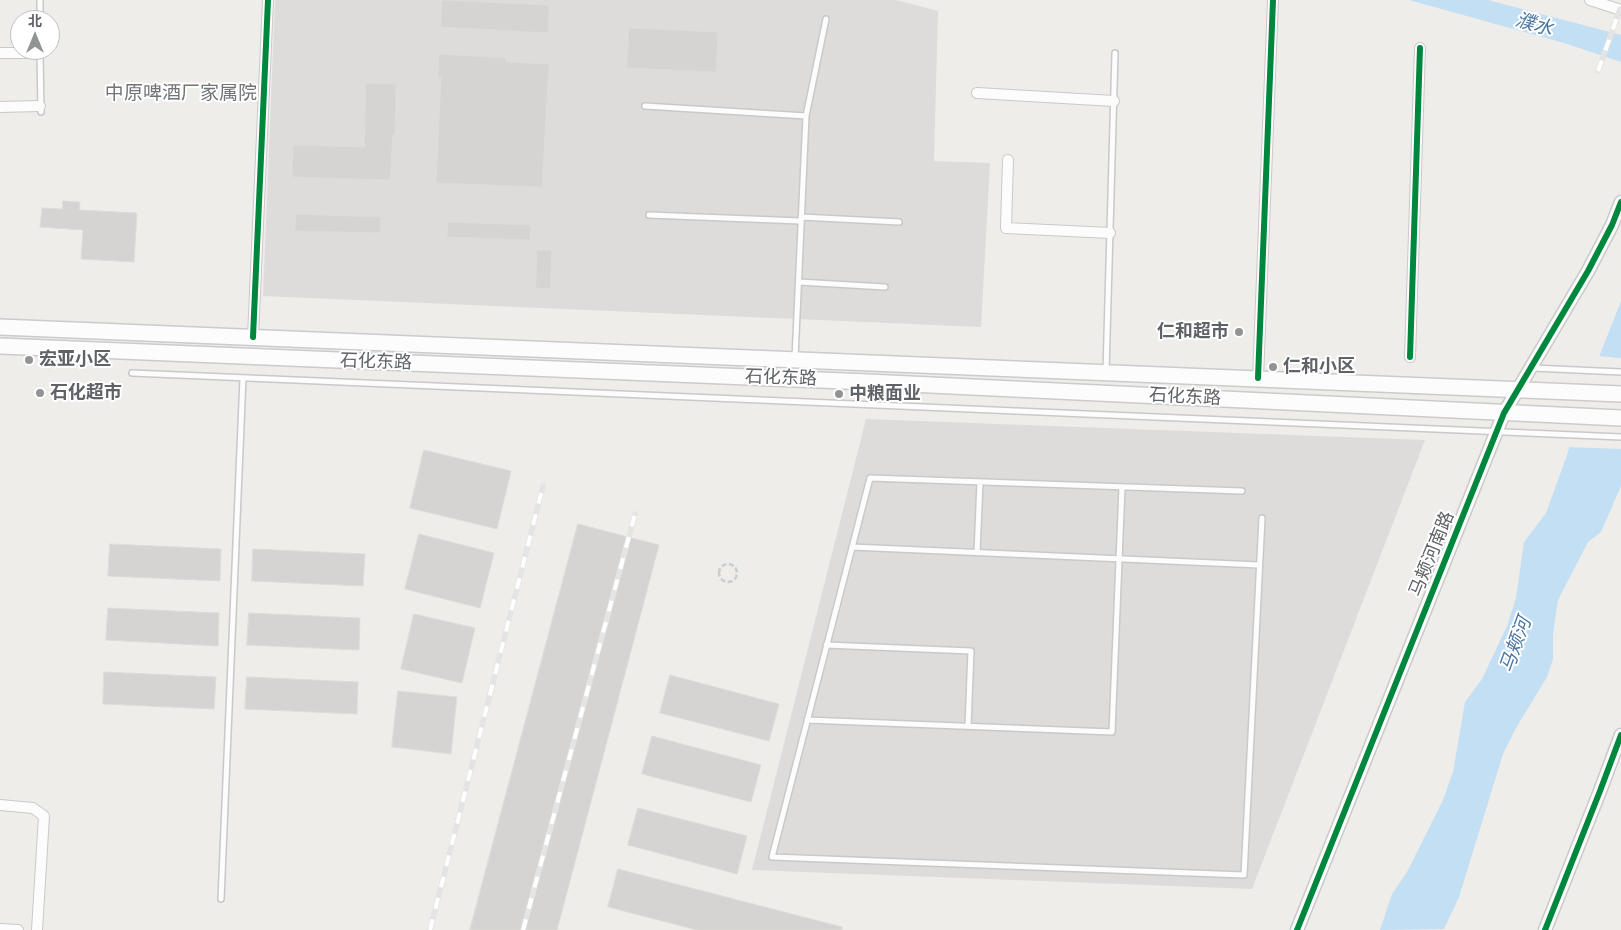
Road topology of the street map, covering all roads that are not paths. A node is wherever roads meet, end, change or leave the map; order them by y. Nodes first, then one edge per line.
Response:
1 (268, 0) edge
2 (1273, 0) edge
3 (1590, 0) edge
4 (1621, 10) edge
5 (826, 19) dead end
6 (1420, 48) dead end
7 (1115, 53) dead end
8 (40, 60) edge
9 (977, 93) dead end
10 (1114, 101) junction
11 (645, 106) dead end
12 (0, 107) edge
13 (41, 109) joint
14 (806, 116) junction
15 (1008, 160) dead end
16 (1621, 202) edge
17 (649, 215) dead end
18 (801, 219) junction
19 (899, 222) dead end
20 (1110, 233) junction
21 (799, 282) junction
22 (885, 287) dead end
23 (0, 327) edge
24 (253, 337) junction
25 (0, 346) edge
26 (1410, 357) dead end
27 (795, 359) junction
28 (1530, 368) junction
29 (1106, 372) junction
30 (1621, 372) edge
31 (132, 373) dead end
32 (243, 378) junction
33 (1258, 378) junction
34 (1516, 390) junction
35 (1621, 394) edge
36 (1504, 413) junction
37 (1621, 418) edge
38 (1496, 433) junction
39 (1621, 437) edge
40 (980, 482) junction
41 (1122, 487) junction
42 (1242, 491) dead end
43 (1262, 518) dead end
44 (852, 548) junction
45 (977, 553) junction
46 (1119, 559) junction
47 (1259, 565) junction
48 (826, 645) junction
49 (807, 720) junction
50 (968, 726) junction
51 (1621, 735) edge
52 (0, 806) edge
53 (221, 899) dead end
54 (0, 929) edge
55 (18, 930) edge
56 (37, 930) edge
57 (1297, 930) edge
58 (1545, 930) edge

1 - 24 street
2 - 33 street
3 - 4 street
5 - 14 lane
6 - 26 street
7 - 10 lane
8 - 13 lane
9 - 10 street
10 - 20 lane
11 - 14 lane
12 - 13 street
14 - 18 lane
15 - 20 street
16 - 28 street, 马颊河南路
17 - 18 lane
18 - 19 lane
18 - 21 lane
20 - 29 lane
21 - 22 lane
21 - 27 lane
23 - 24 main road, 石化东路
24 - 27 main road, 石化东路
25 - 36 main road, 石化东路
27 - 29 main road, 石化东路
28 - 30 lane
28 - 34 street, 马颊河南路
29 - 33 main road, 石化东路
31 - 32 lane
32 - 38 lane
32 - 53 lane
33 - 34 main road, 石化东路
34 - 35 main road, 石化东路
34 - 36 street, 马颊河南路
36 - 37 main road, 石化东路
36 - 38 street, 马颊河南路
38 - 39 lane
38 - 57 street, 马颊河南路
40 - 41 lane
40 - 44 lane
40 - 45 lane
41 - 42 lane
41 - 46 lane
43 - 47 lane
44 - 45 lane
44 - 48 lane
45 - 46 lane
46 - 47 lane
46 - 50 lane
47 - 49 lane
48 - 49 lane
48 - 50 lane
49 - 50 lane
51 - 58 street
52 - 56 street
54 - 55 street

